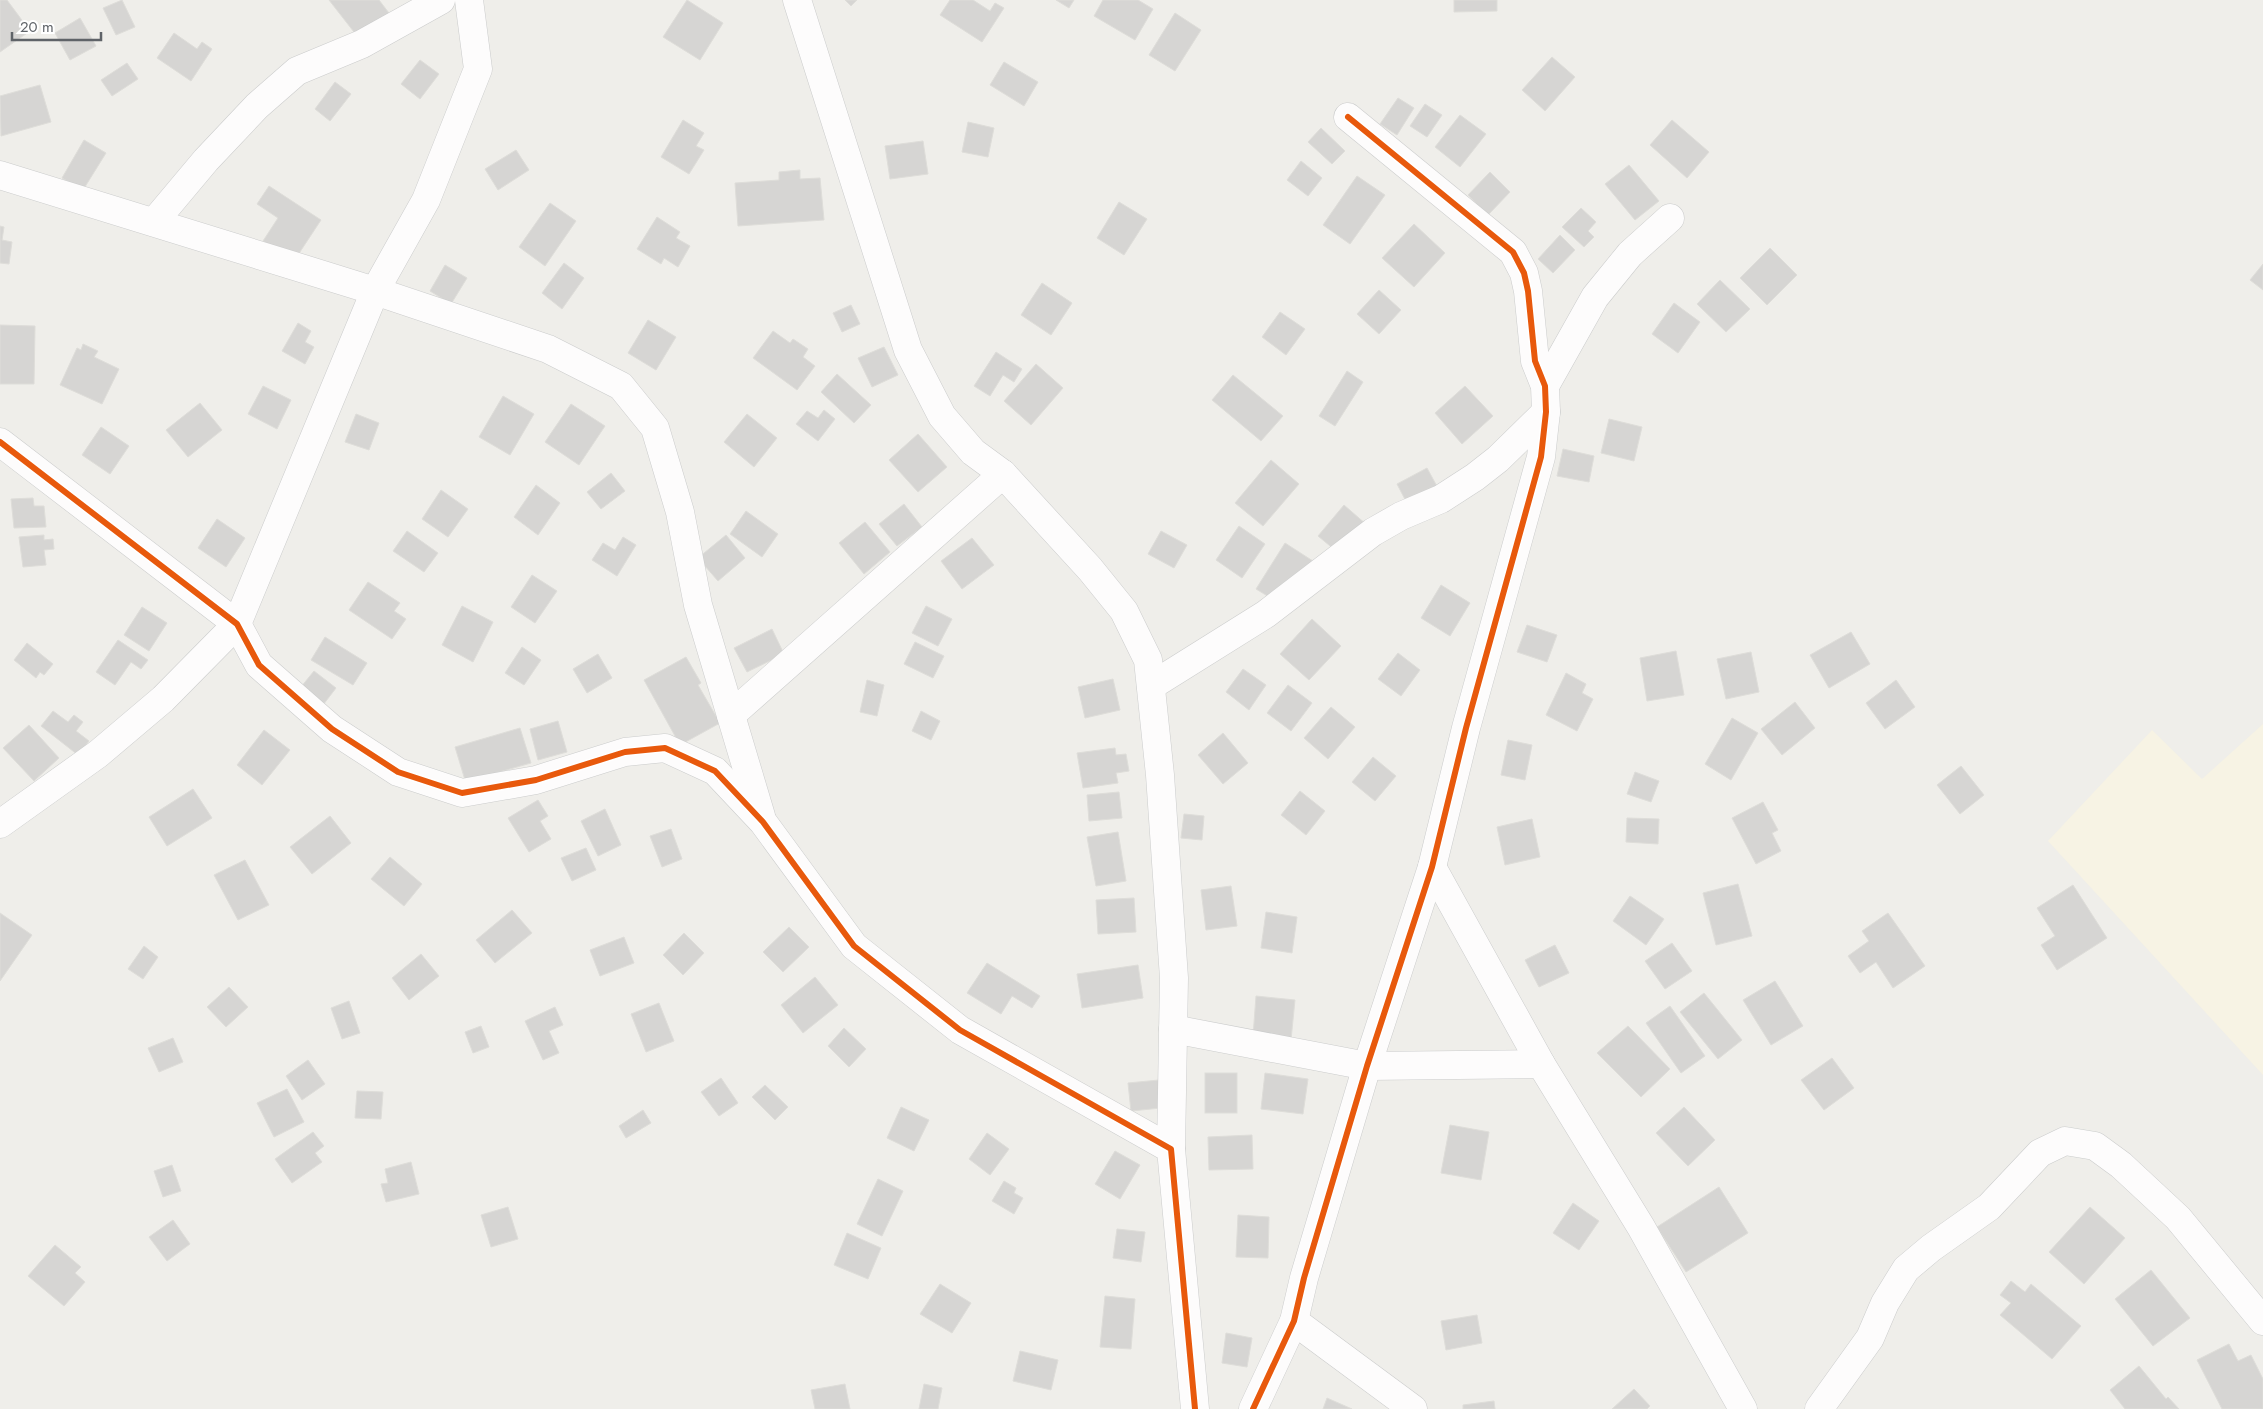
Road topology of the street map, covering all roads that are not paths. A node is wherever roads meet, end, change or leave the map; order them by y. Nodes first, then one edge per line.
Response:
1 (441, 0) edge
2 (469, 0) edge
3 (798, 0) edge
4 (1348, 118) dead end
5 (0, 175) edge
6 (1670, 218) dead end
7 (154, 222) junction
8 (376, 291) junction
9 (1546, 399) junction
10 (0, 442) edge
11 (1003, 474) junction
12 (237, 624) junction
13 (1151, 686) junction
14 (731, 715) junction
15 (763, 822) junction
16 (0, 824) edge
17 (1432, 867) junction
18 (1173, 1029) junction
19 (1541, 1064) junction
20 (1367, 1066) junction
21 (1171, 1149) junction
22 (1294, 1321) junction
23 (2263, 1321) edge
24 (1194, 1409) edge
25 (1253, 1409) edge
26 (1413, 1409) edge
27 (1743, 1409) edge
28 (1819, 1409) edge

1 - 7 street
2 - 8 street
3 - 11 street
4 - 9 street
5 - 7 street
6 - 9 street
7 - 8 street
8 - 12 street
8 - 14 street
9 - 13 street
9 - 17 street
10 - 12 street
11 - 13 street
11 - 14 street
12 - 15 street
12 - 16 street
13 - 18 street
14 - 15 street
15 - 21 street
17 - 19 street
17 - 20 street
18 - 20 street
18 - 21 street
19 - 20 street
19 - 27 street
20 - 22 street
21 - 24 street
22 - 25 street
22 - 26 street
23 - 28 street

